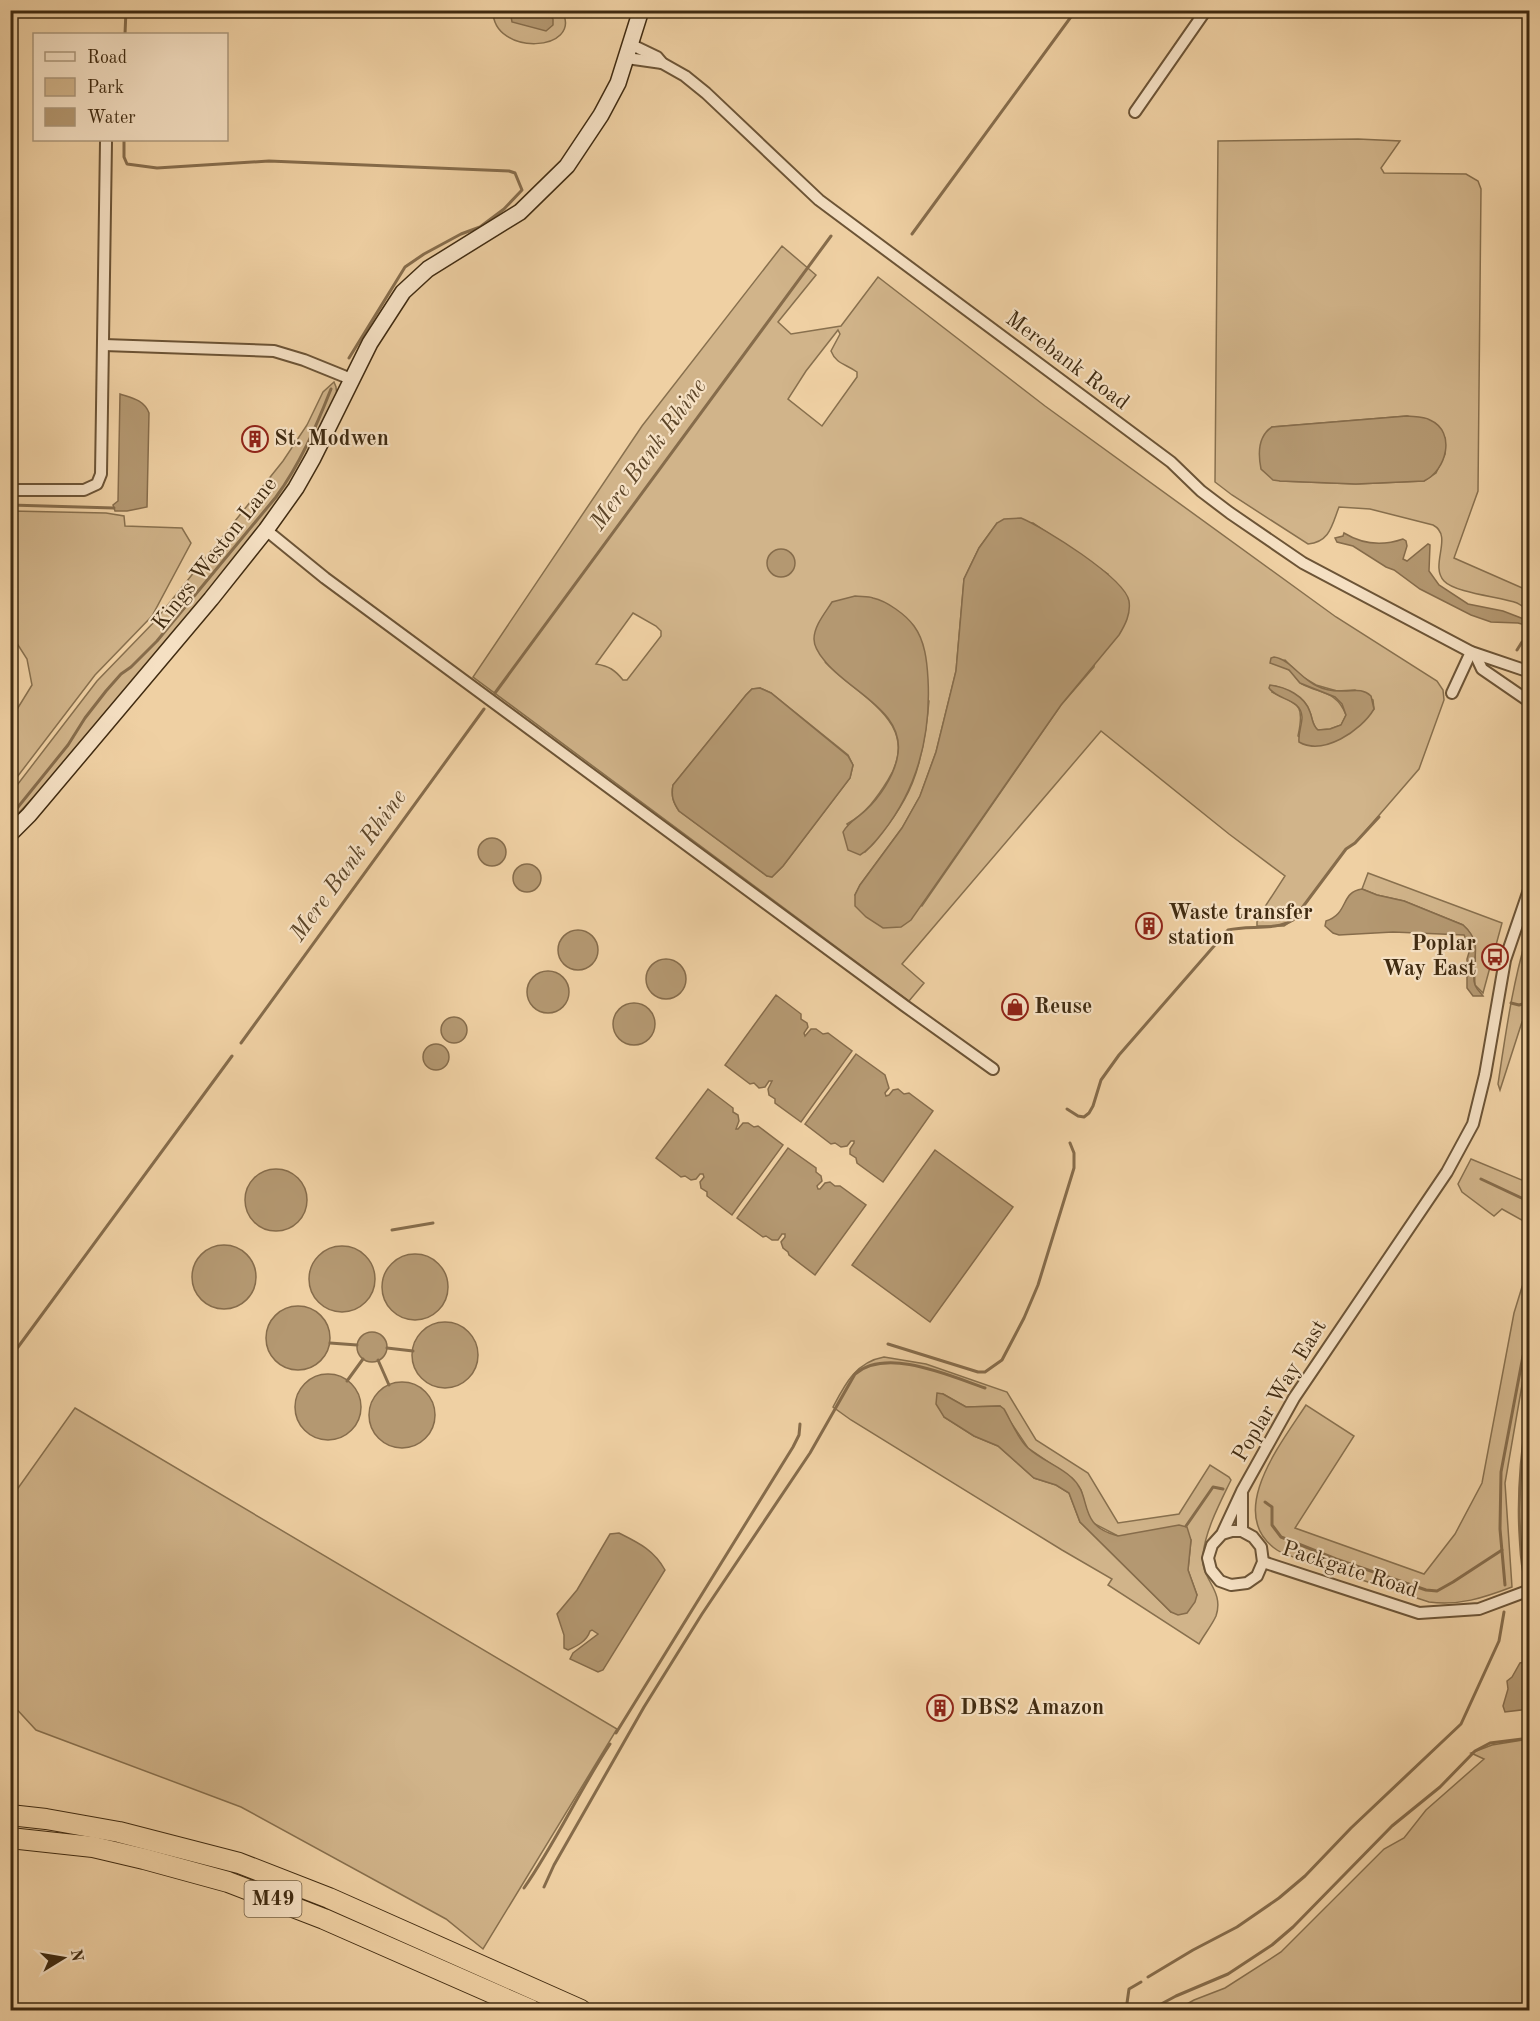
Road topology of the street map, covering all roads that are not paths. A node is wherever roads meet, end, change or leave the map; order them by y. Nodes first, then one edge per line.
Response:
1 (641, 10) edge
2 (1206, 10) edge
3 (629, 52) junction
4 (1135, 112) dead end
5 (106, 142) dead end
6 (104, 345) junction
7 (351, 379) junction
8 (10, 490) edge
9 (266, 530) junction
10 (1473, 653) junction
11 (1530, 672) edge
12 (1452, 693) dead end
13 (1530, 702) edge
14 (10, 834) edge
15 (1530, 887) edge
16 (993, 1069) dead end
17 (1242, 1491) junction
18 (1242, 1532) junction
19 (1222, 1534) junction
20 (1263, 1562) junction
21 (1530, 1590) edge
22 (10, 1802) edge
23 (10, 1815) edge
24 (10, 1838) edge
25 (186, 1848) junction
26 (531, 2010) edge
27 (581, 2010) edge

1 - 3 street, Kings Weston Lane
2 - 4 street
3 - 7 street, Kings Weston Lane
3 - 10 street, Merebank Road
5 - 6 street
6 - 7 street
6 - 8 street
7 - 9 street, Kings Weston Lane
9 - 14 street, Kings Weston Lane
9 - 16 street
10 - 11 street, Merebank Road
10 - 12 street
10 - 13 street, Merebank Road
15 - 17 street, Poplar Way East
17 - 18 street, Poplar Way East
17 - 19 street, Poplar Way East
18 - 19 street
18 - 20 street
19 - 20 street, Poplar Way East
20 - 21 street, Packgate Road
22 - 25 highway
23 - 25 highway, M49
24 - 26 highway, M49
25 - 27 highway, M49

